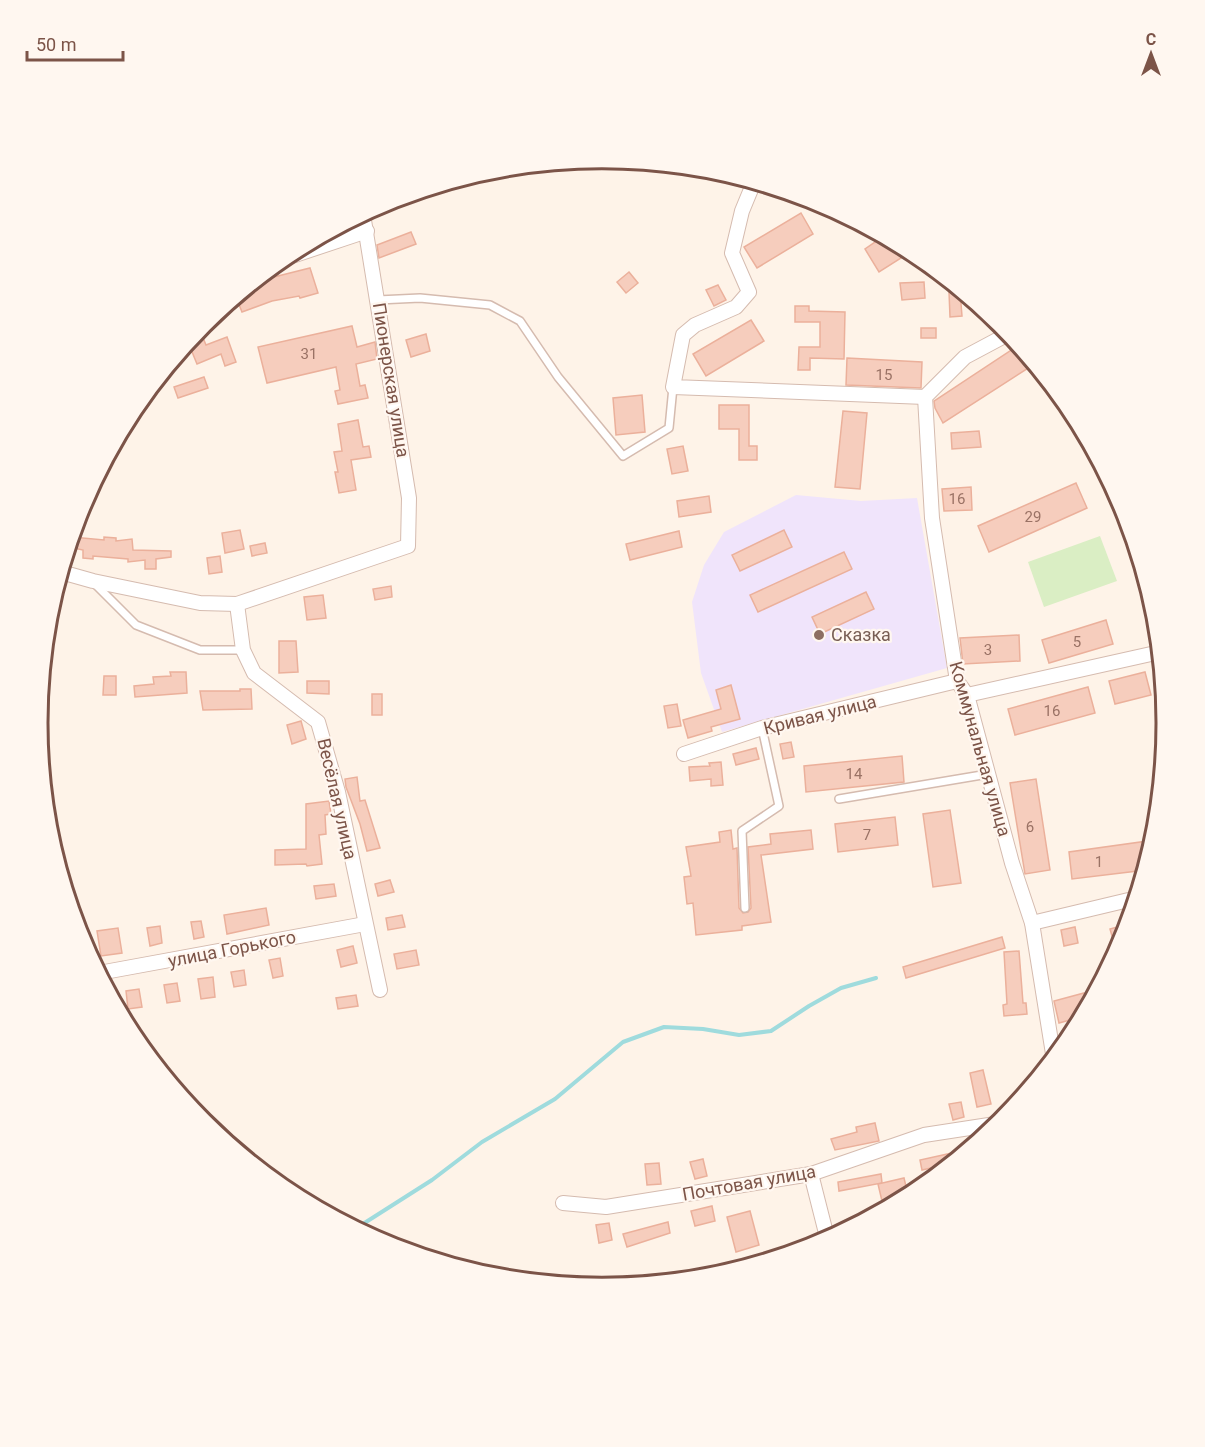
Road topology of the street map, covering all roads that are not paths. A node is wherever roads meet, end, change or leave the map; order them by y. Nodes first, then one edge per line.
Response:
1 (751, 189) edge
2 (365, 222) edge
3 (367, 231) junction
4 (318, 247) edge
5 (378, 300) junction
6 (1001, 338) edge
7 (673, 387) junction
8 (925, 397) junction
9 (69, 574) edge
10 (93, 581) junction
11 (237, 604) junction
12 (243, 650) junction
13 (1152, 654) edge
14 (957, 681) junction
15 (967, 696) junction
16 (762, 728) junction
17 (684, 754) dead end
18 (988, 774) junction
19 (839, 799) dead end
20 (1129, 900) edge
21 (745, 908) dead end
22 (1032, 923) junction
23 (365, 924) junction
24 (107, 973) edge
25 (380, 990) dead end
26 (1052, 1048) edge
27 (984, 1126) edge
28 (811, 1174) junction
29 (563, 1203) dead end
30 (826, 1231) edge

1 - 7 street
2 - 3 street, Пионерская улица
3 - 4 street
3 - 5 street, Пионерская улица
5 - 7 lane
5 - 11 street, Пионерская улица
6 - 8 street
7 - 8 street
8 - 14 street, Коммунальная улица
9 - 10 street
10 - 11 street
10 - 12 lane
11 - 12 street, Весёлая улица
12 - 23 street, Весёлая улица
13 - 15 street
14 - 15 street, Коммунальная улица
14 - 16 street, Кривая улица
15 - 18 street, Коммунальная улица
16 - 17 street, Кривая улица
16 - 21 lane
18 - 19 lane
18 - 22 street, Коммунальная улица
20 - 22 street
22 - 26 street, Коммунальная улица
23 - 24 street, улица Горького
23 - 25 street, Весёлая улица
27 - 28 street, Почтовая улица
28 - 29 street, Почтовая улица
28 - 30 street

